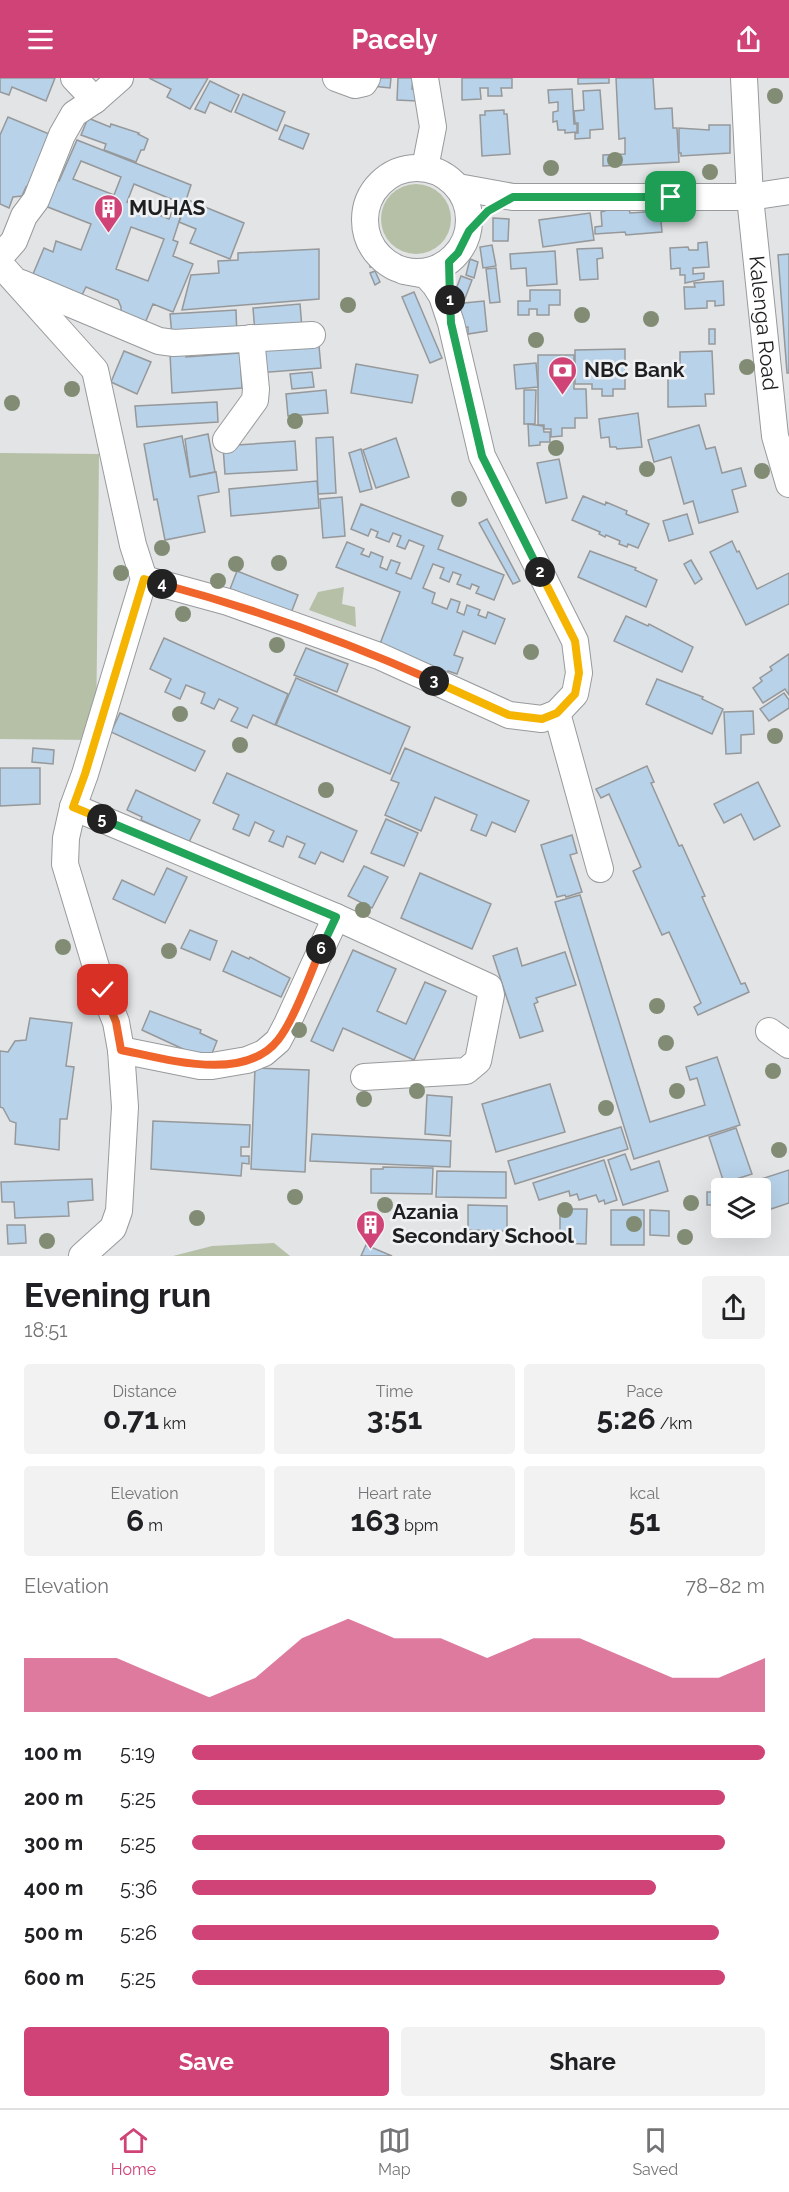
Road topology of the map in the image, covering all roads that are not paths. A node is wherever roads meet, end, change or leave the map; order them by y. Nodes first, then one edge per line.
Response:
1 (74, 78) edge
2 (120, 78) edge
3 (336, 78) edge
4 (368, 78) edge
5 (425, 78) edge
6 (744, 78) edge
7 (95, 100) junction
8 (425, 168) junction
9 (458, 187) junction
10 (789, 191) edge
11 (513, 197) junction
12 (750, 197) junction
13 (469, 231) junction
14 (0, 257) edge
15 (449, 262) junction
16 (404, 271) junction
17 (7, 272) edge
18 (451, 323) junction
19 (312, 334) dead end
20 (251, 338) junction
21 (226, 440) dead end
22 (789, 484) edge
23 (144, 579) junction
24 (557, 713) junction
25 (73, 807) junction
26 (600, 869) dead end
27 (336, 917) junction
28 (121, 1050) junction
29 (364, 1077) dead end
30 (82, 1256) edge

1 - 7 street
2 - 7 street
3 - 4 street
5 - 8 street
6 - 12 street, Kalenga Road
7 - 14 street
8 - 9 street
8 - 16 street
9 - 11 street
9 - 13 street
10 - 12 street
11 - 12 street
11 - 13 street
12 - 22 street, Kalenga Road
13 - 15 street
15 - 16 street
15 - 18 street
16 - 18 street
17 - 20 street
17 - 23 street
18 - 24 street
19 - 20 street
20 - 21 street
23 - 24 street
23 - 25 street
24 - 26 street
25 - 27 street
25 - 28 street
27 - 28 street
27 - 29 street
28 - 30 street

